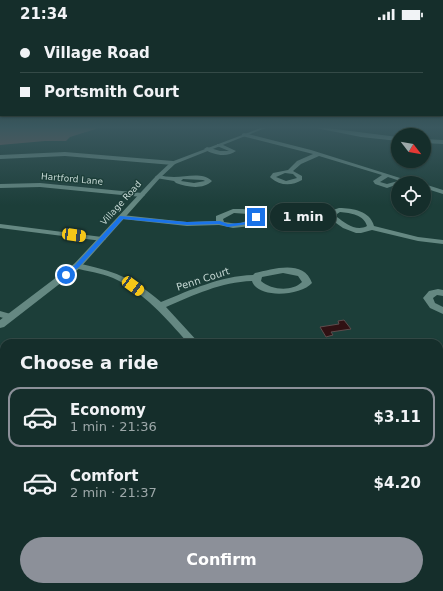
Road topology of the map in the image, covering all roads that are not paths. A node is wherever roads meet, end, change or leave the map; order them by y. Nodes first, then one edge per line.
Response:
1 (195, 153) edge
2 (319, 154) joint
3 (0, 157) edge
4 (173, 163) junction
5 (290, 171) dead end
6 (387, 175) junction
7 (158, 177) junction
8 (391, 177) edge
9 (177, 179) dead end
10 (391, 185) edge
11 (0, 186) edge
12 (431, 188) edge
13 (443, 192) edge
14 (142, 195) junction
15 (122, 217) junction
16 (220, 223) dead end
17 (0, 226) edge
18 (371, 227) junction
19 (102, 239) junction
20 (443, 242) edge
21 (77, 266) junction
22 (256, 278) junction
23 (443, 293) edge
24 (159, 306) junction
25 (443, 311) edge
26 (0, 314) edge
27 (10, 317) junction
28 (0, 325) edge
29 (190, 339) edge

1 - 4 street, Village Road
2 - 5 street
2 - 6 street
3 - 4 street
4 - 7 street, Village Road
6 - 8 street
6 - 10 street
7 - 9 street
7 - 14 street, Village Road
11 - 14 street, Hartford Lane
12 - 13 street
14 - 15 street, Village Road
15 - 16 street
15 - 19 street, Village Road
17 - 19 street
18 - 18 street
18 - 20 street
19 - 21 street, Village Road
21 - 24 street
21 - 27 street, Village Road
22 - 22 street, Penn Court
22 - 24 street, Penn Court
23 - 25 street
24 - 29 street
26 - 27 street
27 - 28 street, Village Road

